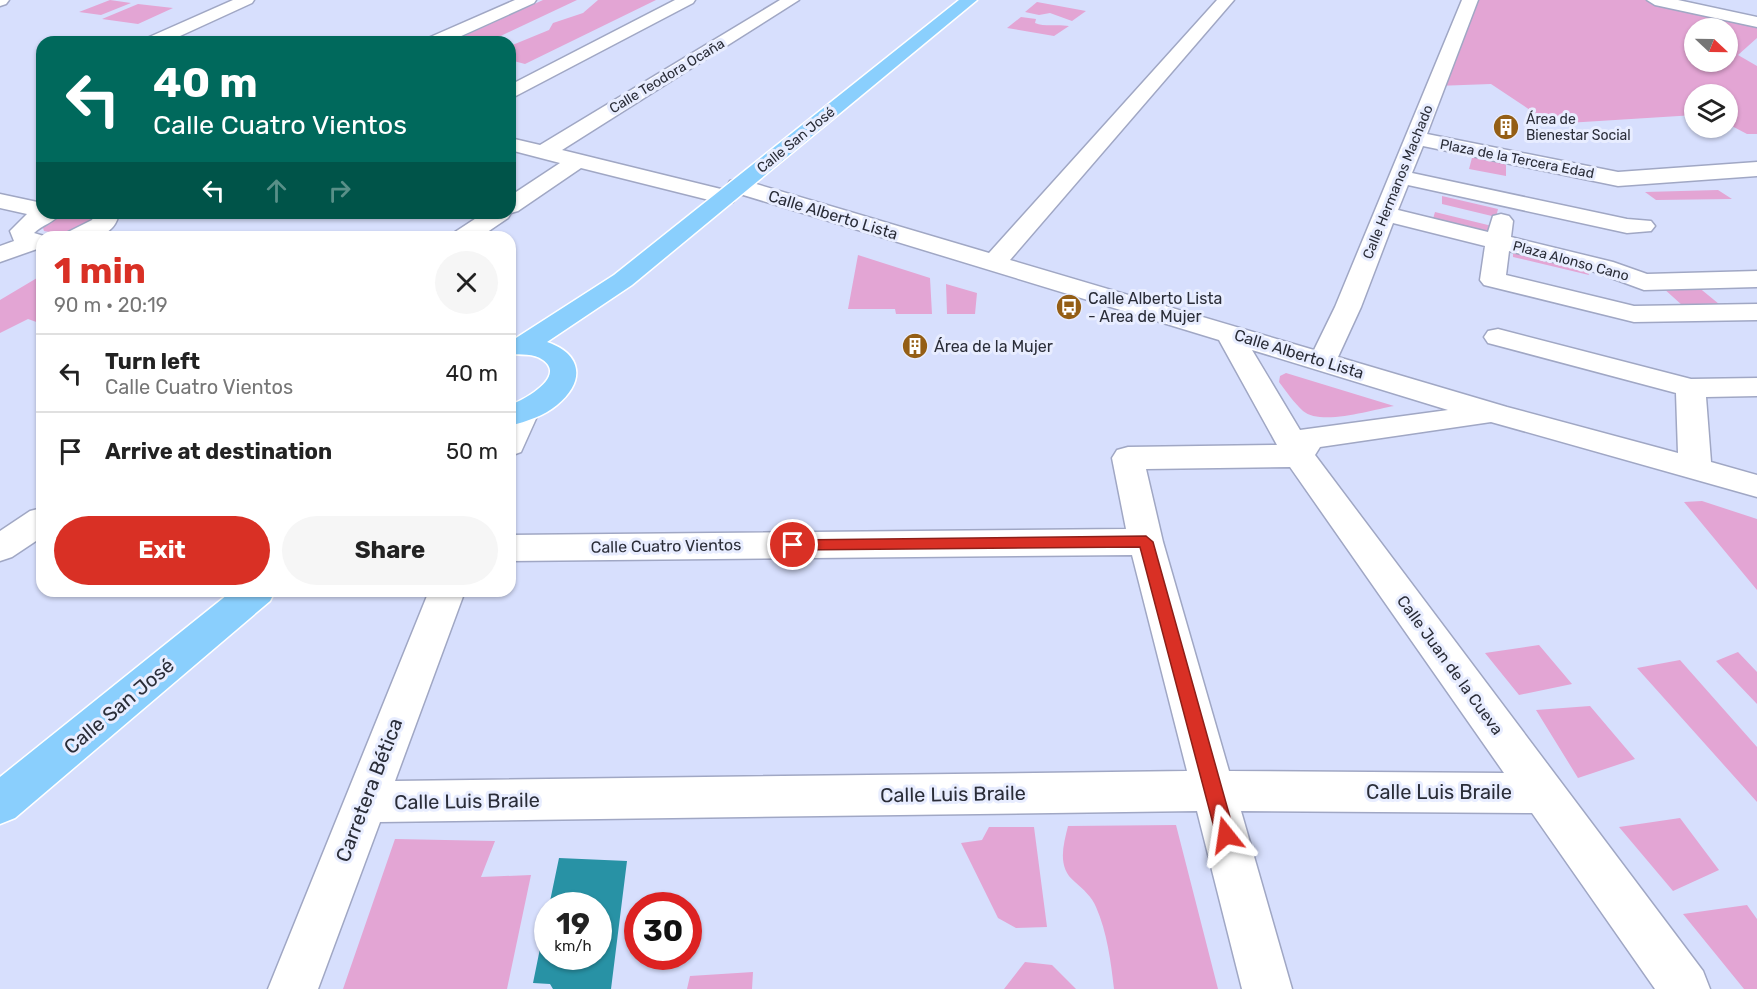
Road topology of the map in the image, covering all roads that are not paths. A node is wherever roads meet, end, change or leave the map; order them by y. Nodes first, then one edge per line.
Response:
1 (246, 0) edge
2 (528, 0) edge
3 (687, 0) edge
4 (791, 0) edge
5 (969, 0) edge
6 (1226, 0) edge
7 (1470, 0) edge
8 (1655, 0) edge
9 (1757, 22) edge
10 (166, 36) edge
11 (447, 36) edge
12 (516, 90) edge
13 (1415, 138) junction
14 (516, 145) edge
15 (544, 152) junction
16 (1521, 159) junction
17 (577, 161) junction
18 (1757, 169) edge
19 (1618, 179) junction
20 (732, 192) junction
21 (1392, 196) junction
22 (0, 201) edge
23 (516, 202) edge
24 (491, 219) edge
25 (1502, 221) junction
26 (40, 226) edge
27 (1643, 226) dead end
28 (473, 231) edge
29 (0, 235) edge
30 (0, 255) edge
31 (994, 263) junction
32 (1757, 279) edge
33 (623, 280) junction
34 (1707, 280) junction
35 (1752, 312) edge
36 (1228, 332) junction
37 (1498, 337) dead end
38 (516, 346) edge
39 (556, 357) junction
40 (1323, 362) junction
41 (1757, 387) edge
42 (1692, 388) junction
43 (517, 414) edge
44 (1496, 414) junction
45 (1299, 456) junction
46 (1695, 469) junction
47 (1757, 486) edge
48 (36, 524) edge
49 (1146, 542) junction
50 (0, 548) edge
51 (516, 548) edge
52 (249, 597) edge
53 (445, 597) edge
54 (1214, 791) junction
55 (1542, 793) junction
56 (364, 802) junction
57 (0, 804) edge
58 (293, 989) edge
59 (1267, 989) edge
60 (1685, 989) edge

1 - 10 street
2 - 11 street
3 - 12 street
4 - 15 street, Calle Teodora Ocaña
5 - 20 main road, Calle San José
6 - 31 street
7 - 13 street, Calle Hermanos Machado
8 - 9 street
13 - 16 street, Plaza de la Tercera Edad
13 - 21 street, Calle Hermanos Machado
14 - 15 street, Calle Alberto Lista
15 - 17 street, Calle Alberto Lista
16 - 19 street, Plaza de la Tercera Edad
16 - 25 street
17 - 20 street, Calle Alberto Lista
17 - 23 street
18 - 19 street, Plaza de la Tercera Edad
19 - 25 street, Plaza de la Tercera Edad
20 - 31 street, Calle Alberto Lista
20 - 33 main road, Calle San José
21 - 25 street, Plaza Alonso Cano
21 - 25 street
21 - 25 street, Plaza de la Tercera Edad
21 - 40 street, Calle Hermanos Machado
22 - 26 street
24 - 28 street
25 - 27 street
25 - 34 street, Plaza Alonso Cano
25 - 35 street, Plaza Alonso Cano
26 - 29 street
26 - 30 street
31 - 36 street, Calle Alberto Lista
32 - 34 street, Plaza Alonso Cano
33 - 38 main road, Calle San José
33 - 39 main road, Calle San José
34 - 35 street
36 - 40 street, Calle Alberto Lista
36 - 45 street, Calle Juan de la Cueva
37 - 42 street
38 - 39 main road
39 - 43 main road
40 - 44 street, Calle Alberto Lista
41 - 42 street
42 - 46 street
44 - 45 street
44 - 46 street, Calle Alberto Lista
45 - 49 street
45 - 55 street, Calle Juan de la Cueva
46 - 47 street, Calle Alberto Lista
48 - 50 street
49 - 51 street, Calle Cuatro Vientos
49 - 54 street
52 - 57 main road, Calle San José
53 - 56 street, Carretera Bética
54 - 55 street, Calle Luis Braile
54 - 56 street, Calle Luis Braile
54 - 59 street
55 - 60 street, Calle Juan de la Cueva
56 - 58 street, Carretera Bética

